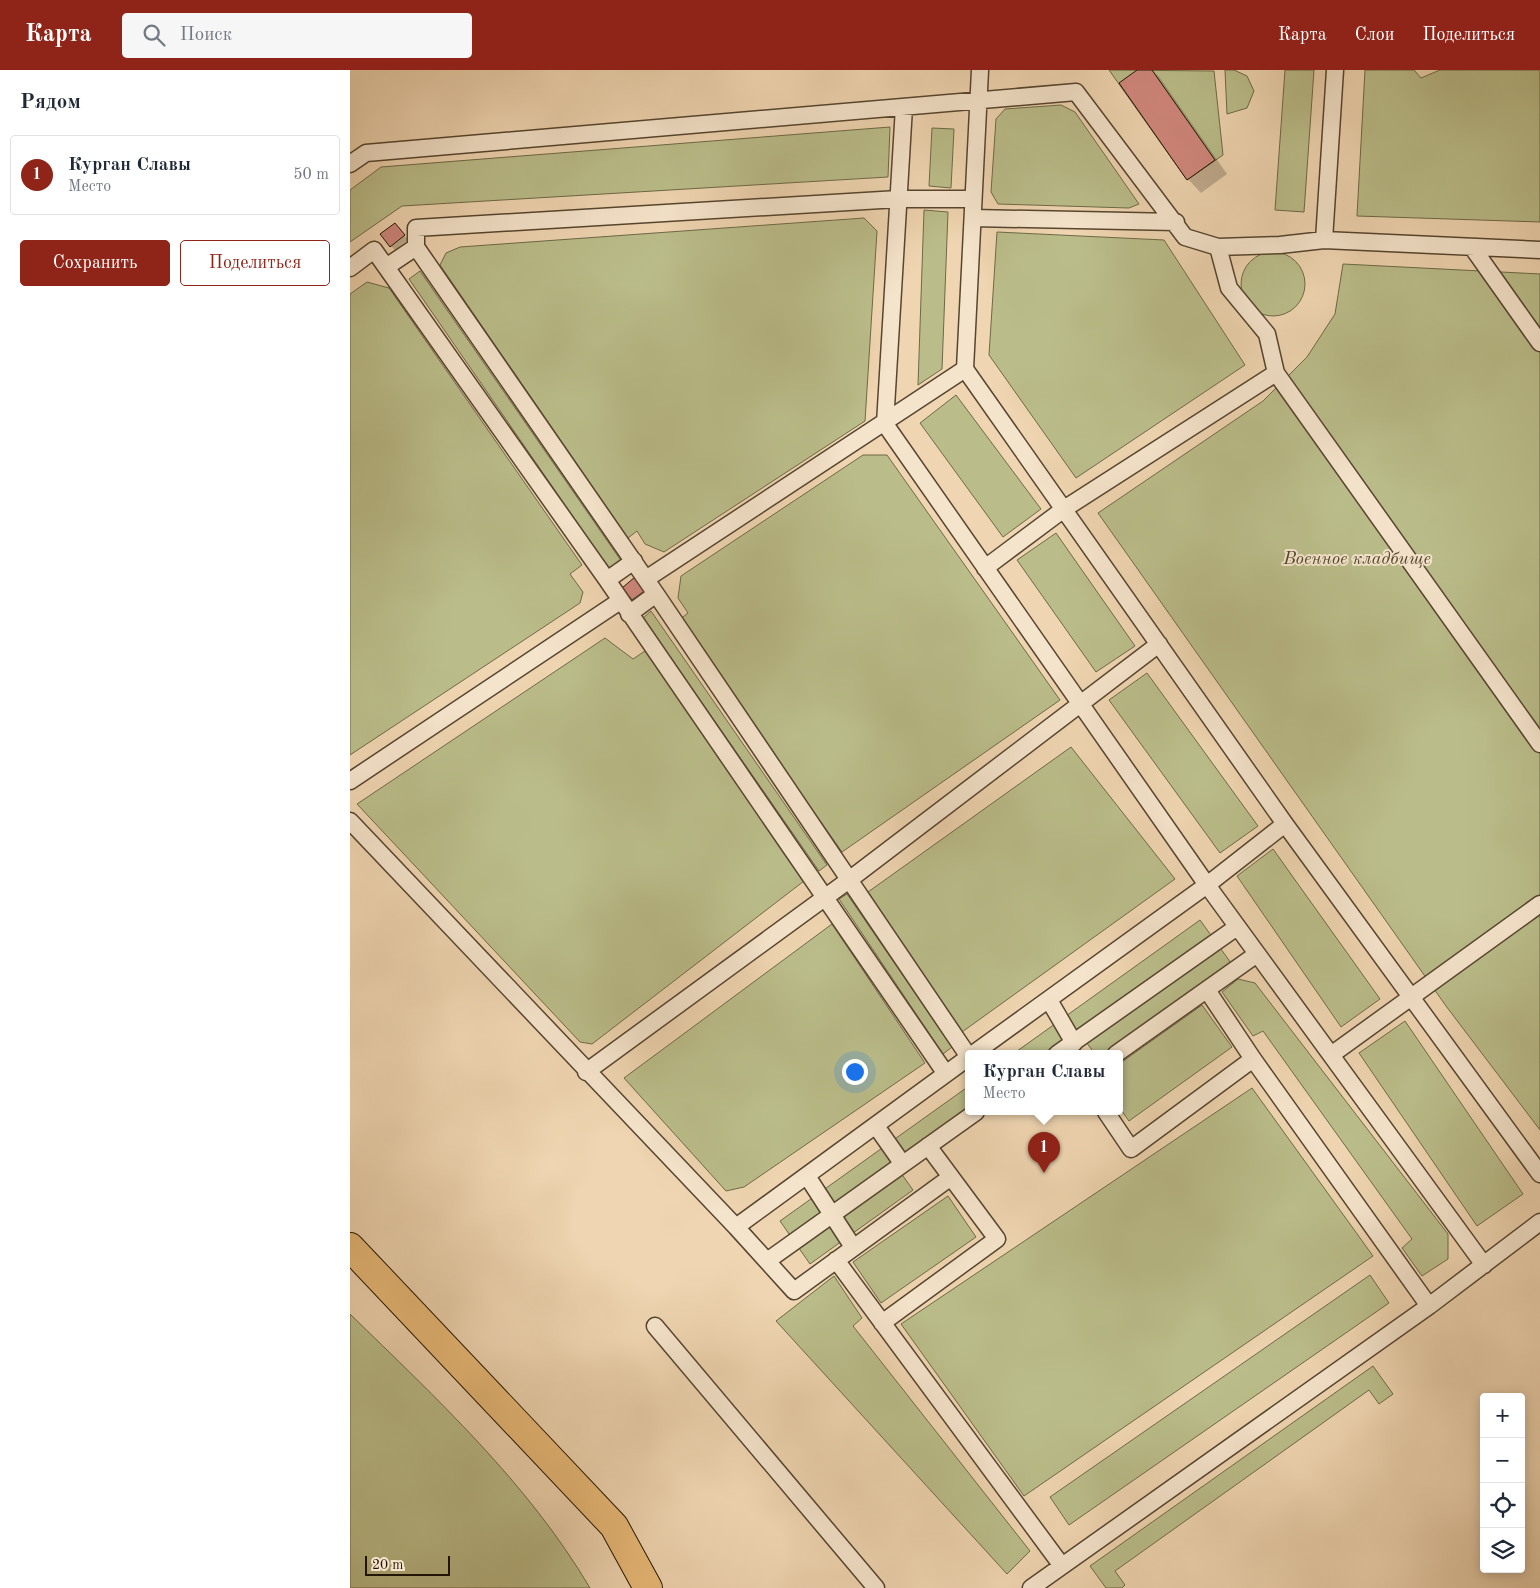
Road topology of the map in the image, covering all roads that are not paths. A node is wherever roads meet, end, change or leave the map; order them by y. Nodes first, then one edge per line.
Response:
1 (980, 70) edge
2 (1335, 70) edge
3 (978, 100) junction
4 (904, 107) junction
5 (350, 164) edge
6 (898, 199) junction
7 (974, 200) junction
8 (973, 218) junction
9 (1176, 222) junction
10 (1324, 240) junction
11 (416, 247) junction
12 (1218, 247) junction
13 (1472, 247) junction
14 (1540, 250) edge
15 (386, 267) junction
16 (350, 268) edge
17 (1540, 343) edge
18 (965, 369) junction
19 (1276, 373) junction
20 (885, 424) junction
21 (1064, 509) junction
22 (634, 561) junction
23 (985, 568) junction
24 (646, 579) junction
25 (607, 580) junction
26 (656, 594) junction
27 (625, 607) junction
28 (1159, 644) junction
29 (1080, 704) junction
30 (1540, 744) edge
31 (350, 781) edge
32 (350, 821) edge
33 (1285, 824) junction
34 (849, 880) junction
35 (1207, 885) junction
36 (826, 897) junction
37 (1540, 904) edge
38 (1237, 926) junction
39 (1257, 954) junction
40 (1207, 990) junction
41 (1412, 996) junction
42 (1048, 1000) junction
43 (979, 1050) edge
44 (1065, 1050) edge
45 (1122, 1050) edge
46 (965, 1051) edge
47 (1331, 1055) junction
48 (1253, 1059) junction
49 (965, 1060) edge
50 (586, 1072) junction
51 (946, 1074) junction
52 (972, 1115) edge
53 (1108, 1115) edge
54 (876, 1126) junction
55 (928, 1146) junction
56 (902, 1163) junction
57 (1540, 1174) edge
58 (807, 1176) junction
59 (951, 1178) junction
60 (832, 1214) junction
61 (1540, 1222) edge
62 (736, 1227) junction
63 (350, 1247) edge
64 (853, 1247) junction
65 (836, 1260) junction
66 (767, 1261) junction
67 (1484, 1265) junction
68 (1429, 1306) junction
69 (882, 1323) junction
70 (655, 1326) dead end
71 (1062, 1566) junction
72 (648, 1588) edge
73 (876, 1588) edge
74 (1031, 1588) edge

1 - 3 lane
2 - 10 lane
3 - 4 lane
3 - 7 lane
3 - 9 lane
4 - 5 lane
4 - 6 lane
6 - 7 lane
6 - 11 lane
6 - 20 lane
7 - 8 lane
8 - 9 lane
8 - 18 lane
9 - 12 lane
10 - 12 lane
10 - 13 lane
11 - 15 lane
11 - 22 lane
12 - 19 lane
13 - 14 lane
13 - 17 lane
15 - 16 lane
15 - 25 lane
18 - 20 lane
18 - 21 lane
19 - 21 lane
19 - 30 lane
20 - 23 lane
20 - 24 lane
21 - 23 lane
21 - 28 lane
22 - 24 lane
22 - 25 lane
23 - 29 lane
24 - 26 lane
25 - 27 lane
26 - 27 lane
26 - 34 lane
27 - 31 lane
27 - 36 lane
28 - 29 lane
28 - 33 lane
29 - 34 lane
29 - 35 lane
32 - 50 lane
33 - 35 lane
33 - 41 lane
34 - 36 lane
34 - 46 lane
35 - 38 lane
35 - 42 lane
36 - 50 lane
36 - 51 lane
37 - 41 lane
38 - 39 lane
38 - 44 lane
39 - 40 lane
39 - 47 lane
40 - 45 lane
40 - 48 lane
41 - 47 lane
41 - 57 lane
42 - 43 lane
42 - 44 lane
47 - 67 lane
48 - 53 lane
48 - 68 lane
49 - 51 lane
50 - 62 lane
51 - 54 lane
52 - 55 lane
54 - 56 lane
54 - 58 lane
55 - 56 lane
55 - 59 lane
56 - 60 lane
58 - 60 lane
58 - 62 lane
59 - 64 lane
59 - 69 lane
60 - 64 lane
60 - 66 lane
61 - 67 lane
62 - 66 lane
63 - 72 main road
64 - 65 lane
65 - 66 lane
65 - 69 lane
67 - 68 lane
68 - 71 lane
69 - 71 lane
70 - 73 lane
71 - 74 lane

